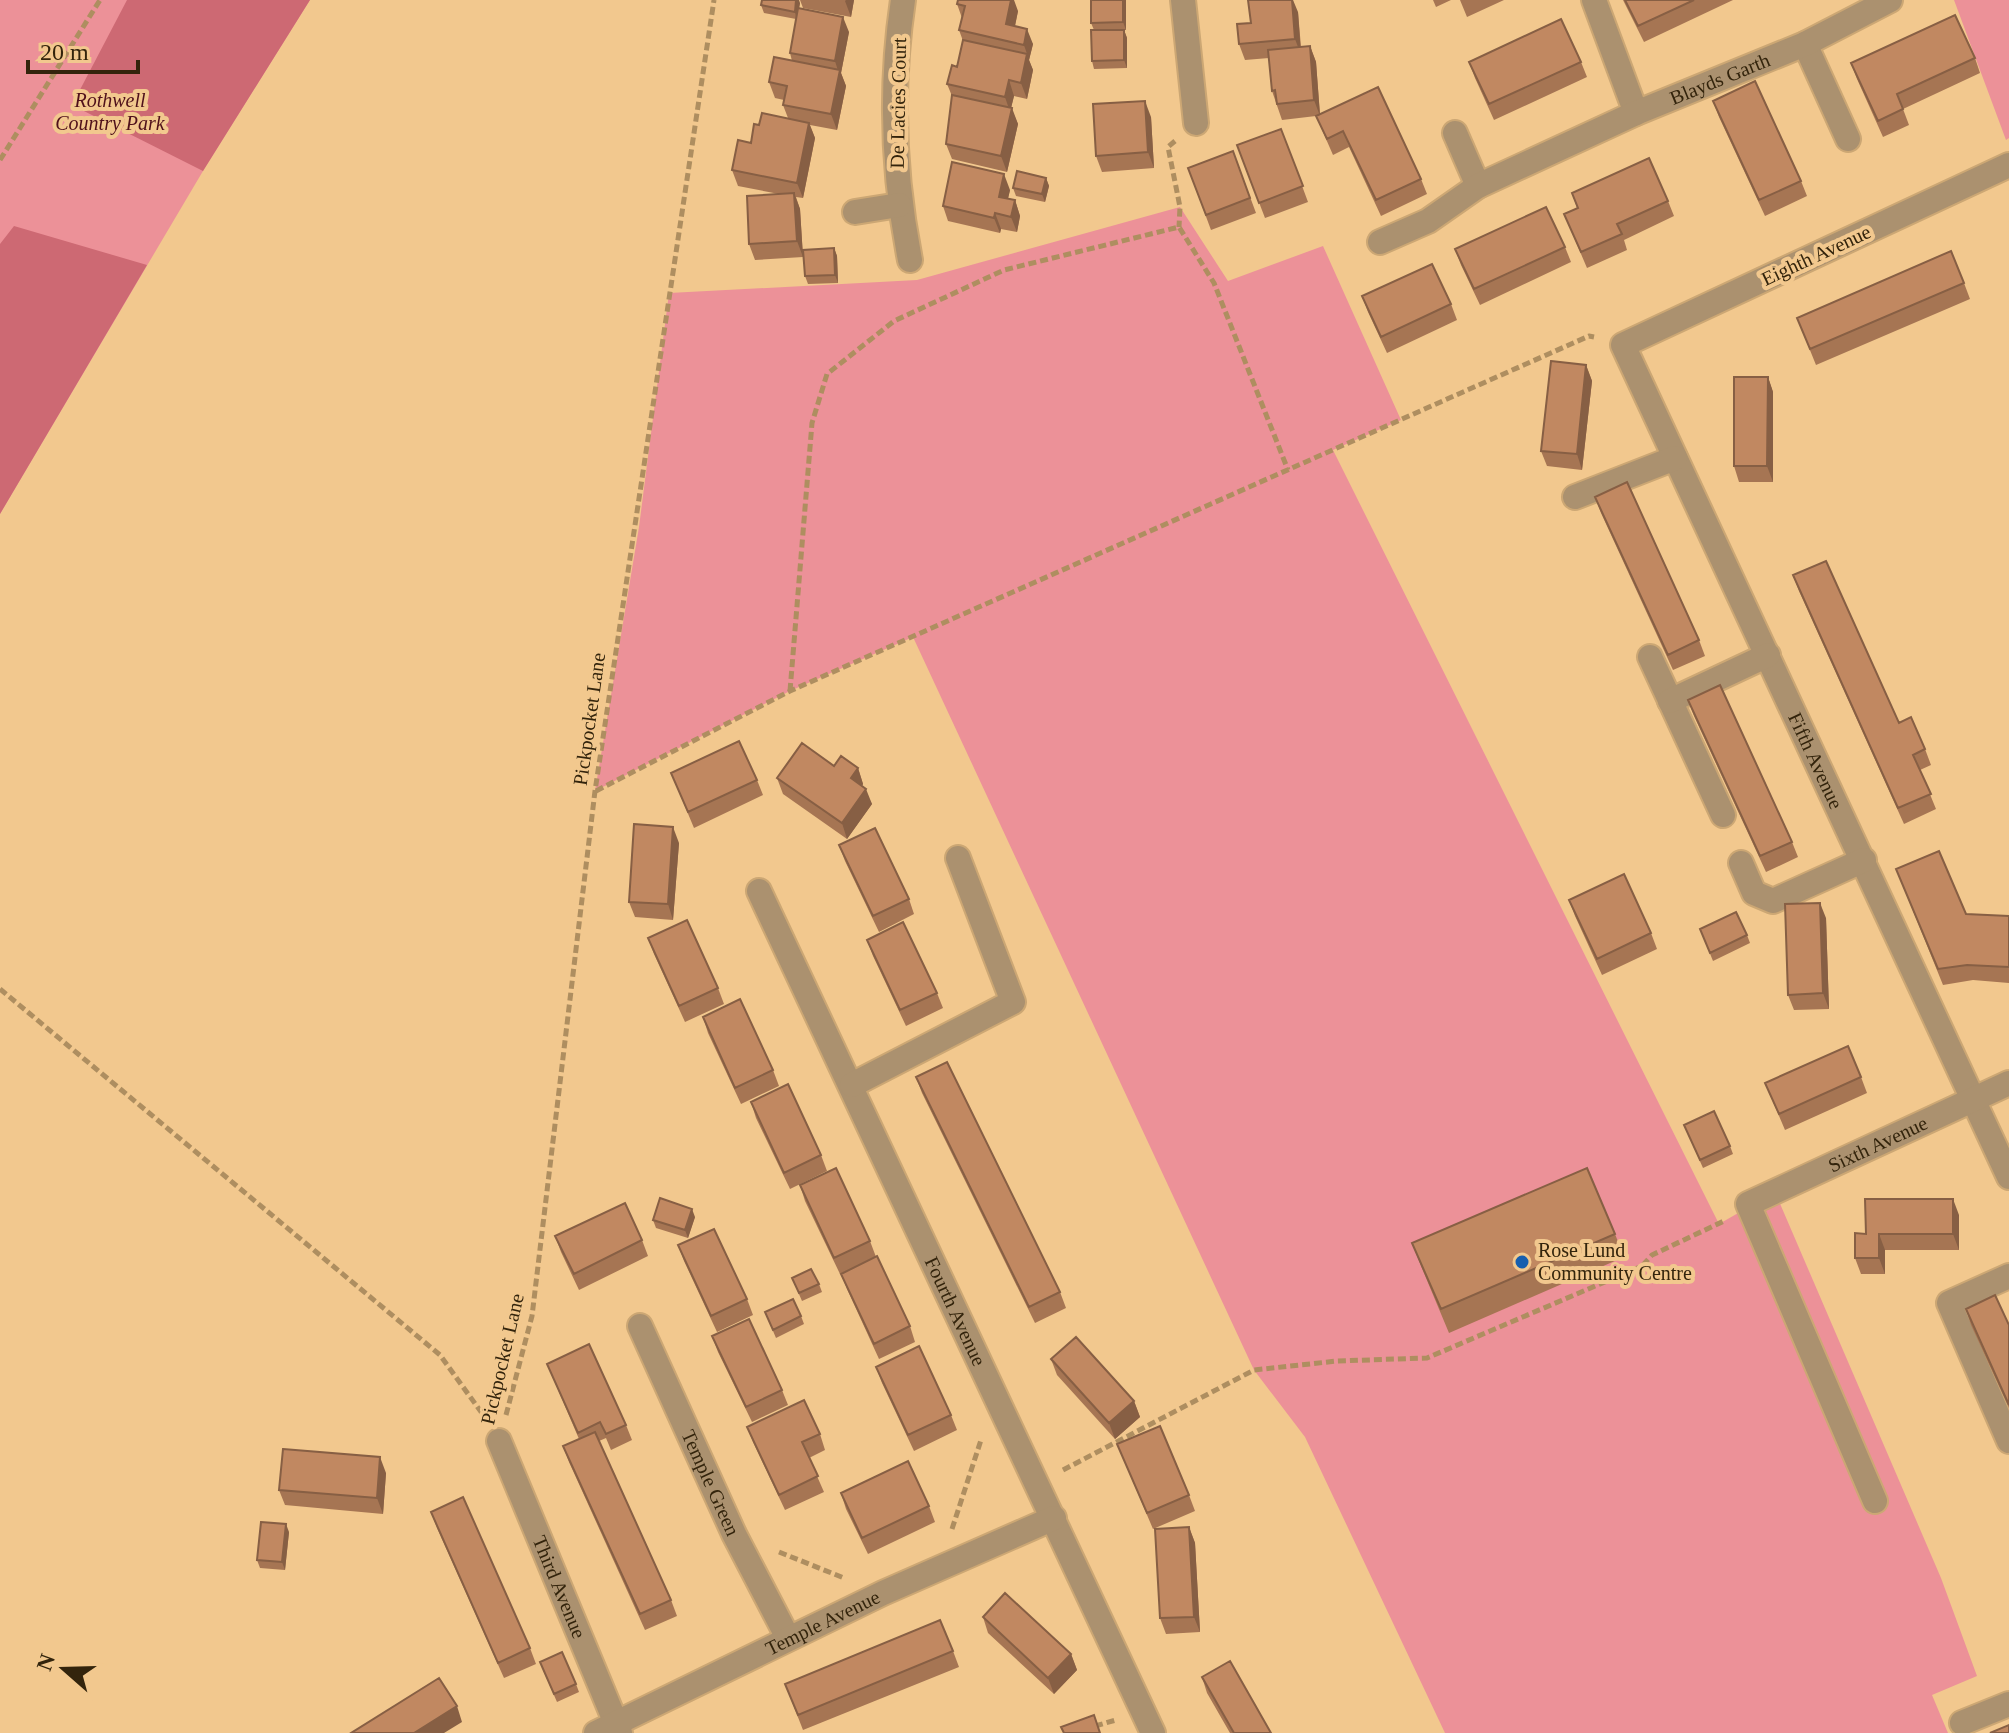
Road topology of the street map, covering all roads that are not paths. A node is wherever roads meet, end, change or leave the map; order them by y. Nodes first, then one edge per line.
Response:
1 (903, 0) edge
2 (1183, 0) edge
3 (1594, 0) edge
4 (1890, 0) edge
5 (1805, 44) junction
6 (1636, 113) junction
7 (1196, 123) road end
8 (1455, 133) dead end
9 (1848, 139) dead end
10 (2009, 165) edge
11 (1478, 186) junction
12 (899, 205) junction
13 (855, 212) dead end
14 (1380, 242) dead end
15 (910, 260) dead end
16 (1623, 345) joint
17 (1675, 458) junction
18 (1575, 497) dead end
19 (1768, 655) junction
20 (1650, 657) dead end
21 (1670, 701) junction
22 (1723, 815) dead end
23 (958, 858) dead end
24 (1864, 860) junction
25 (1741, 863) dead end
26 (759, 891) dead end
27 (2009, 1083) edge
28 (852, 1085) junction
29 (1975, 1098) junction
30 (2009, 1177) edge
31 (2009, 1276) edge
32 (640, 1326) dead end
33 (499, 1441) road end
34 (2009, 1441) edge
35 (1875, 1501) dead end
36 (1054, 1518) junction
37 (788, 1638) junction
38 (2009, 1704) edge
39 (1962, 1723) dead end
40 (610, 1730) edge
41 (1153, 1733) edge

1 - 12 street, De Lacies Court
2 - 7 street
3 - 6 street
4 - 5 street, Blayds Garth
5 - 6 street, Blayds Garth
5 - 9 street
6 - 11 street, Blayds Garth
8 - 11 street
10 - 16 street, Eighth Avenue
11 - 14 street, Blayds Garth
12 - 13 street
12 - 15 street, De Lacies Court
16 - 17 street, Fifth Avenue
17 - 18 street
17 - 19 street, Fifth Avenue
19 - 21 street
19 - 24 street, Fifth Avenue
20 - 21 street
21 - 22 street
23 - 28 street
24 - 25 street
24 - 29 street, Fifth Avenue
26 - 28 street, Fourth Avenue
27 - 29 street, Sixth Avenue
28 - 36 street, Fourth Avenue
29 - 30 street, Fifth Avenue
29 - 35 street, Sixth Avenue
31 - 34 street
32 - 37 street, Temple Green
33 - 40 street, Third Avenue
36 - 37 street, Temple Avenue
36 - 41 street, Fourth Avenue
37 - 40 street, Temple Avenue
38 - 39 street

